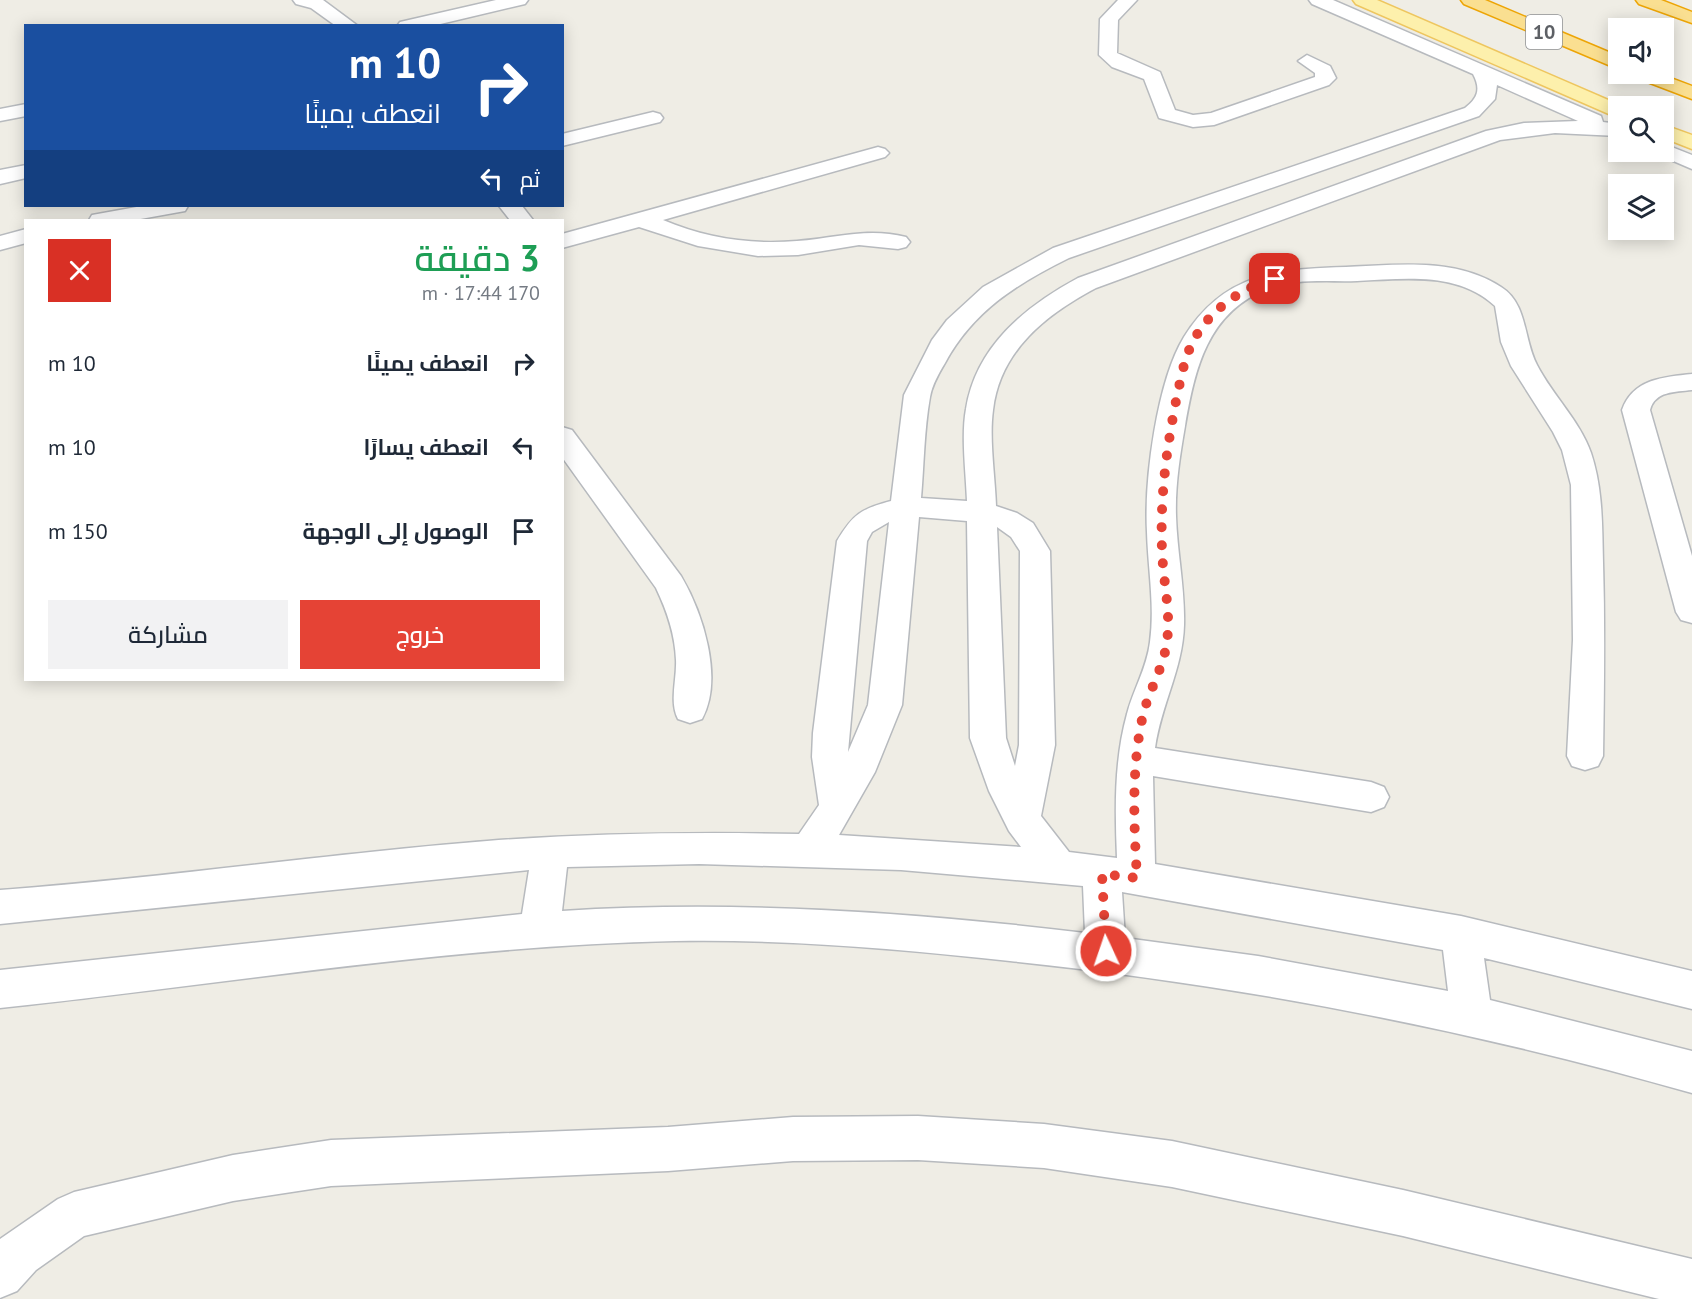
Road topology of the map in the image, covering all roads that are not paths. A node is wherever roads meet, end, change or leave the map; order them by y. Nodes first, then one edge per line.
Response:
1 (302, 0) edge
2 (519, 0) edge
3 (1128, 0) edge
4 (1318, 0) edge
5 (1362, 0) edge
6 (1398, 0) edge
7 (1470, 0) edge
8 (1645, 0) edge
9 (1692, 18) edge
10 (346, 24) edge
11 (415, 24) edge
12 (1608, 59) edge
13 (1307, 61) dead end
14 (1481, 72) junction
15 (1669, 84) edge
16 (1692, 93) edge
17 (1608, 106) edge
18 (1608, 107) edge
19 (1608, 109) edge
20 (24, 110) edge
21 (0, 115) edge
22 (1608, 116) edge
23 (653, 118) dead end
24 (1674, 119) edge
25 (1692, 127) edge
26 (1674, 135) edge
27 (564, 140) edge
28 (1692, 143) edge
29 (878, 153) dead end
30 (1674, 155) edge
31 (1692, 163) edge
32 (24, 171) edge
33 (0, 177) edge
34 (1208, 203) junction
35 (171, 207) edge
36 (511, 207) edge
37 (105, 219) edge
38 (521, 219) edge
39 (641, 219) junction
40 (1244, 226) junction
41 (24, 237) edge
42 (564, 240) edge
43 (898, 242) dead end
44 (0, 243) edge
45 (1692, 382) edge
46 (564, 439) edge
47 (903, 507) junction
48 (981, 513) junction
49 (1692, 612) edge
50 (690, 710) dead end
51 (1585, 756) dead end
52 (1137, 759) junction
53 (1371, 797) dead end
54 (838, 807) junction
55 (1022, 820) junction
56 (808, 852) junction
57 (550, 853) junction
58 (1059, 867) junction
59 (1119, 876) junction
60 (0, 907) edge
61 (540, 930) junction
62 (1461, 934) junction
63 (1106, 951) junction
64 (0, 988) edge
65 (1692, 990) edge
66 (1471, 1013) junction
67 (1692, 1072) edge
68 (0, 1274) edge
69 (1692, 1283) edge

1 - 10 street
2 - 11 street
3 - 13 street
4 - 14 street
5 - 18 main road
6 - 17 main road
7 - 12 highway, 10
8 - 9 highway
14 - 19 street
14 - 34 street
15 - 16 highway
20 - 21 street
22 - 40 street
23 - 27 street
24 - 25 main road
26 - 28 main road
29 - 39 street
30 - 31 street
32 - 33 street
34 - 40 street
34 - 47 street
35 - 37 street
36 - 38 street
39 - 42 street
39 - 43 street
40 - 48 street
41 - 44 street
45 - 49 street
46 - 50 street
47 - 48 street
47 - 54 street
47 - 54 street
48 - 55 street
48 - 55 street
51 - 52 street
52 - 53 street
52 - 59 street
54 - 56 street
55 - 58 street
56 - 57 street
56 - 58 street
57 - 60 street
57 - 61 street
58 - 59 street
59 - 62 street
59 - 63 street
61 - 63 street
61 - 64 street
62 - 65 street
62 - 66 street
63 - 66 street
66 - 67 street
68 - 69 street

